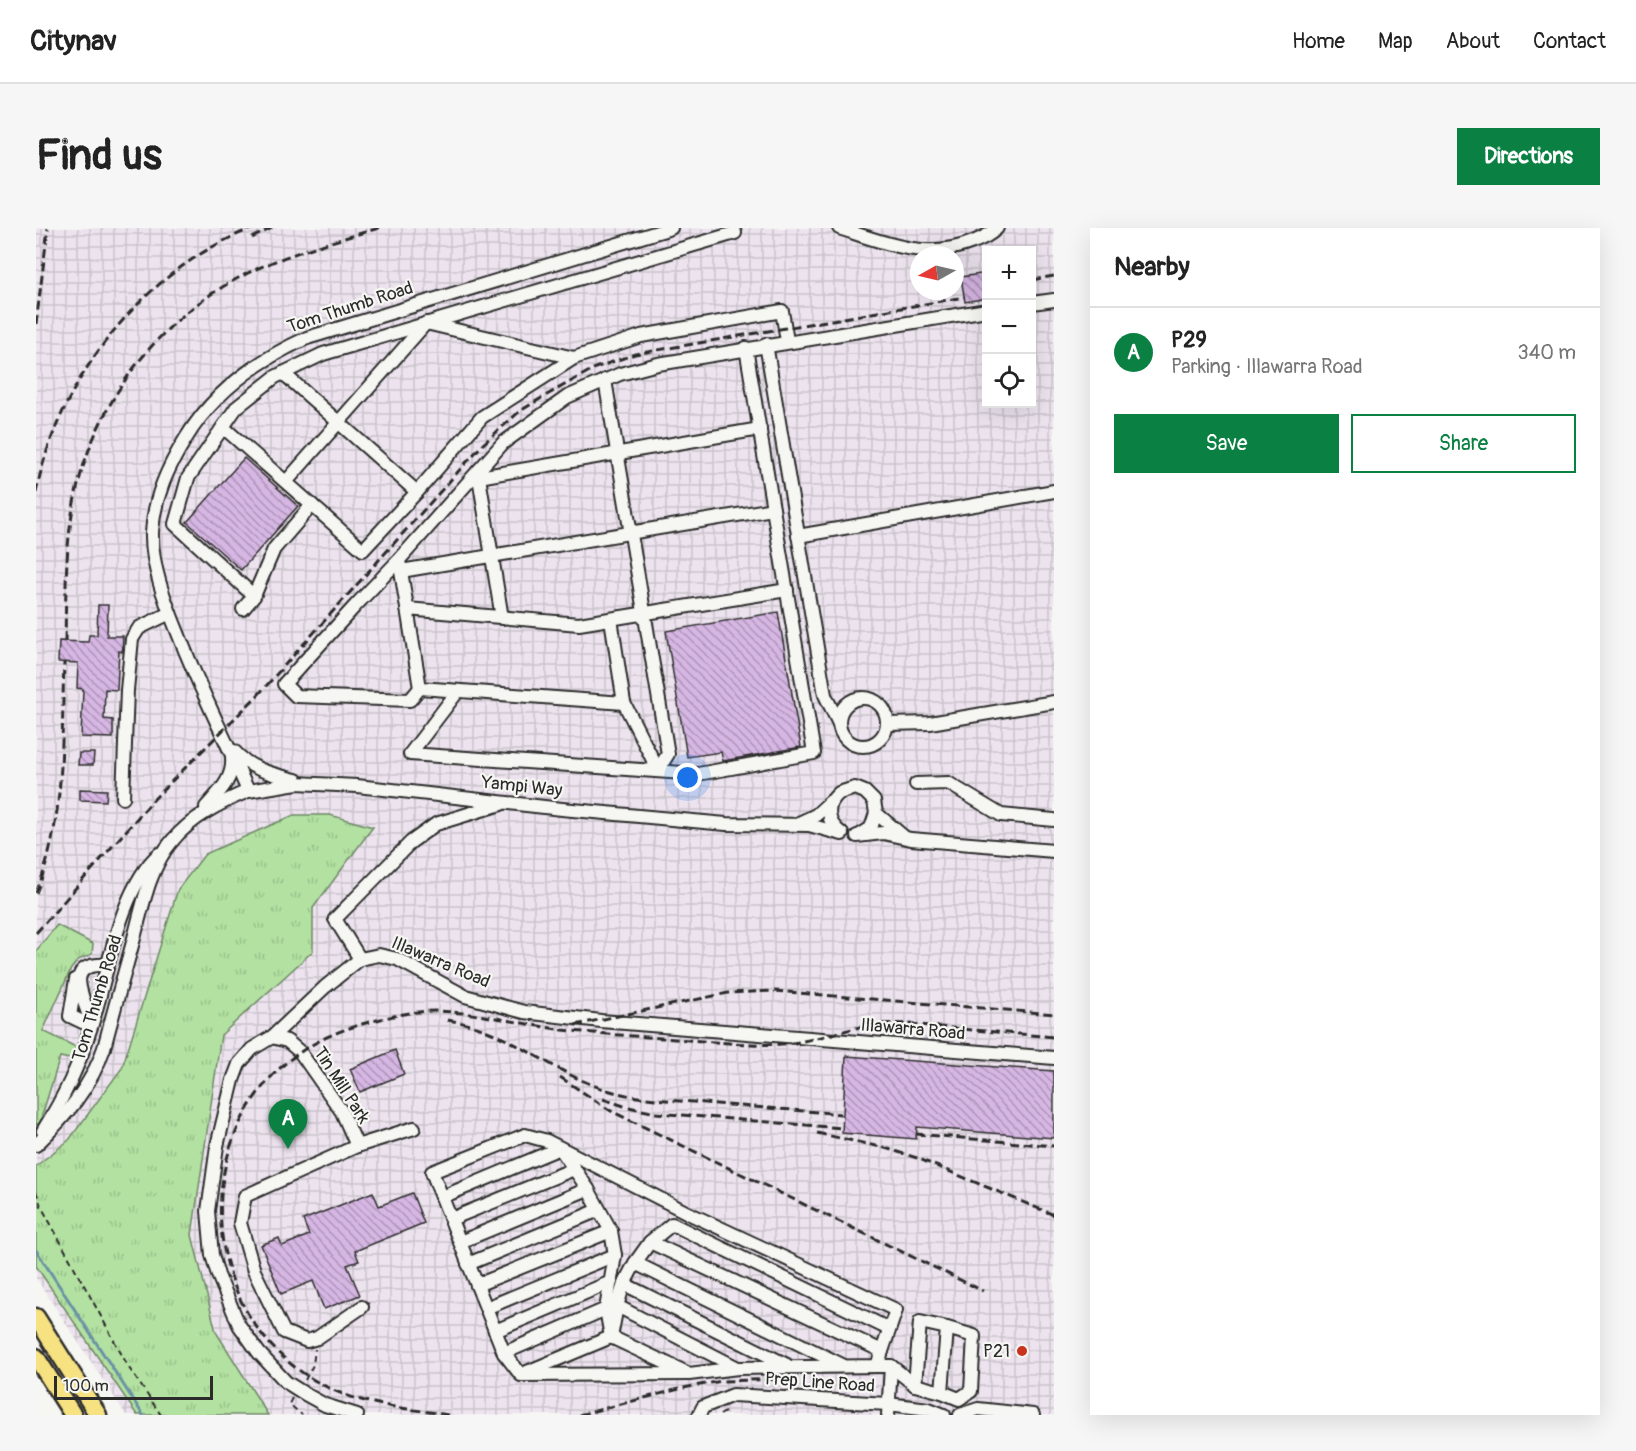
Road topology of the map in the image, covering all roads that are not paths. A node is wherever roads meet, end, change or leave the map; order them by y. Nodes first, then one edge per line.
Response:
1 (671, 228) edge
2 (997, 228) edge
3 (847, 229) edge
4 (735, 233) dead end
5 (1054, 300) edge
6 (1036, 302) edge
7 (982, 311) edge
8 (426, 323) junction
9 (787, 341) junction
10 (766, 345) junction
11 (746, 348) junction
12 (574, 358) junction
13 (283, 373) junction
14 (605, 380) junction
15 (339, 423) junction
16 (222, 427) junction
17 (760, 429) junction
18 (618, 454) junction
19 (478, 474) junction
20 (285, 482) junction
21 (1054, 491) edge
22 (417, 492) junction
23 (312, 505) junction
24 (773, 509) junction
25 (631, 533) junction
26 (798, 536) junction
27 (492, 556) junction
28 (400, 566) junction
29 (787, 590) junction
30 (254, 596) junction
31 (243, 609) dead end
32 (407, 609) junction
33 (170, 613) junction
34 (644, 613) junction
35 (502, 618) junction
36 (611, 619) junction
37 (420, 688) junction
38 (458, 691) junction
39 (1054, 702) edge
40 (624, 703) junction
41 (839, 724) junction
42 (887, 724) junction
43 (229, 749) junction
44 (658, 770) junction
45 (311, 784) junction
46 (916, 784) dead end
47 (248, 791) junction
48 (835, 796) junction
49 (123, 798) dead end
50 (505, 803) junction
51 (876, 813) junction
52 (1054, 820) edge
53 (191, 823) junction
54 (792, 825) junction
55 (842, 834) junction
56 (857, 836) junction
57 (911, 839) junction
58 (167, 847) junction
59 (1054, 851) edge
60 (360, 959) junction
61 (108, 964) junction
62 (84, 969) junction
63 (110, 1024) junction
64 (92, 1026) junction
65 (273, 1037) junction
66 (1054, 1058) edge
67 (414, 1128) dead end
68 (36, 1144) edge
69 (357, 1146) junction
70 (560, 1148) junction
71 (574, 1168) junction
72 (588, 1189) junction
73 (442, 1197) junction
74 (599, 1210) junction
75 (688, 1213) junction
76 (451, 1220) junction
77 (672, 1224) junction
78 (611, 1231) junction
79 (460, 1242) junction
80 (650, 1242) junction
81 (615, 1255) junction
82 (635, 1263) junction
83 (468, 1264) junction
84 (611, 1282) junction
85 (624, 1284) junction
86 (477, 1285) junction
87 (362, 1307) dead end
88 (611, 1307) junction
89 (486, 1308) junction
90 (36, 1317) edge
91 (947, 1328) junction
92 (889, 1329) junction
93 (495, 1331) junction
94 (611, 1337) junction
95 (882, 1351) junction
96 (504, 1353) junction
97 (36, 1358) edge
98 (845, 1366) junction
99 (877, 1366) junction
100 (891, 1366) junction
101 (791, 1367) junction
102 (738, 1368) junction
103 (689, 1374) junction
104 (520, 1375) junction
105 (915, 1385) junction
106 (942, 1392) junction
107 (888, 1410) edge
108 (73, 1415) edge
109 (98, 1415) edge
110 (357, 1415) edge
111 (699, 1415) edge
112 (944, 1415) edge
113 (960, 1415) edge
114 (1033, 1415) edge

1 - 33 street, Tom Thumb Road
2 - 3 street
4 - 8 street
5 - 6 street
7 - 9 street
8 - 12 street
8 - 13 street
8 - 15 street
9 - 10 street
9 - 12 street
10 - 11 street
10 - 26 street
11 - 14 street
11 - 17 street
12 - 22 street
13 - 15 street
13 - 16 street
14 - 18 street
14 - 19 street
15 - 20 street
15 - 22 street
16 - 20 street
16 - 30 street
17 - 18 street
17 - 24 street
18 - 19 street
18 - 25 street
19 - 27 street
19 - 28 street
20 - 23 street
21 - 26 street
22 - 23 street
23 - 30 street
24 - 25 street
24 - 29 street
25 - 27 street
25 - 34 street
26 - 41 street
27 - 28 street
27 - 35 street
28 - 32 street
28 - 37 street
29 - 34 street
29 - 44 street
30 - 31 street
32 - 35 street
32 - 37 street
33 - 43 street, Tom Thumb Road
33 - 49 street
34 - 36 street
34 - 44 street
35 - 36 street
36 - 40 street
37 - 38 street
38 - 40 street
38 - 44 street
39 - 42 street
40 - 44 street
41 - 42 street
41 - 42 street
43 - 45 street
43 - 47 street, Tom Thumb Road
43 - 53 street
45 - 47 street, Yampi Way
45 - 50 street, Yampi Way
46 - 52 street
47 - 53 street, Tom Thumb Road
48 - 51 street, Yampi Way
48 - 54 street, Yampi Way
48 - 55 street
50 - 54 street, Yampi Way
50 - 60 street
51 - 56 street
51 - 57 street, Yampi Way
53 - 58 street, Tom Thumb Road
54 - 55 street, Yampi Way
55 - 56 street, Yampi Way
56 - 57 street, Yampi Way
57 - 59 street, Yampi Way
58 - 61 street, Tom Thumb Road
58 - 63 street, Tom Thumb Road
60 - 65 street
60 - 66 street, Illawarra Road
61 - 62 street
61 - 63 street
61 - 64 street, Tom Thumb Road
62 - 64 street
62 - 64 street
63 - 68 street, Tom Thumb Road
64 - 68 street, Tom Thumb Road
65 - 69 street, Tin Mill Park
65 - 110 street
67 - 69 street, Tin Mill Park
69 - 87 street
70 - 71 street
70 - 73 street
70 - 73 street
70 - 75 street
71 - 72 street
71 - 76 street
72 - 74 street
72 - 79 street
73 - 76 street
74 - 78 street
74 - 83 street
75 - 77 street
75 - 92 street
76 - 79 street
77 - 80 street
77 - 92 street
78 - 81 street
78 - 86 street
79 - 83 street
80 - 82 street
80 - 95 street
81 - 84 street
81 - 89 street
82 - 85 street
82 - 98 street
83 - 86 street
84 - 88 street
84 - 93 street
85 - 88 street
85 - 101 street
86 - 89 street
88 - 94 street
88 - 96 street
88 - 102 street
89 - 93 street
90 - 109 main road
91 - 105 street
91 - 106 street
91 - 106 street
92 - 95 street
93 - 96 street
94 - 103 street
94 - 104 street
95 - 99 street
96 - 104 street
97 - 108 main road
98 - 99 street
98 - 101 street
99 - 100 street
100 - 105 street
100 - 107 street
101 - 102 street
102 - 103 street
103 - 104 street
105 - 106 street
107 - 111 street, Prep Line Road
107 - 112 street, Prep Line Road
113 - 114 street

